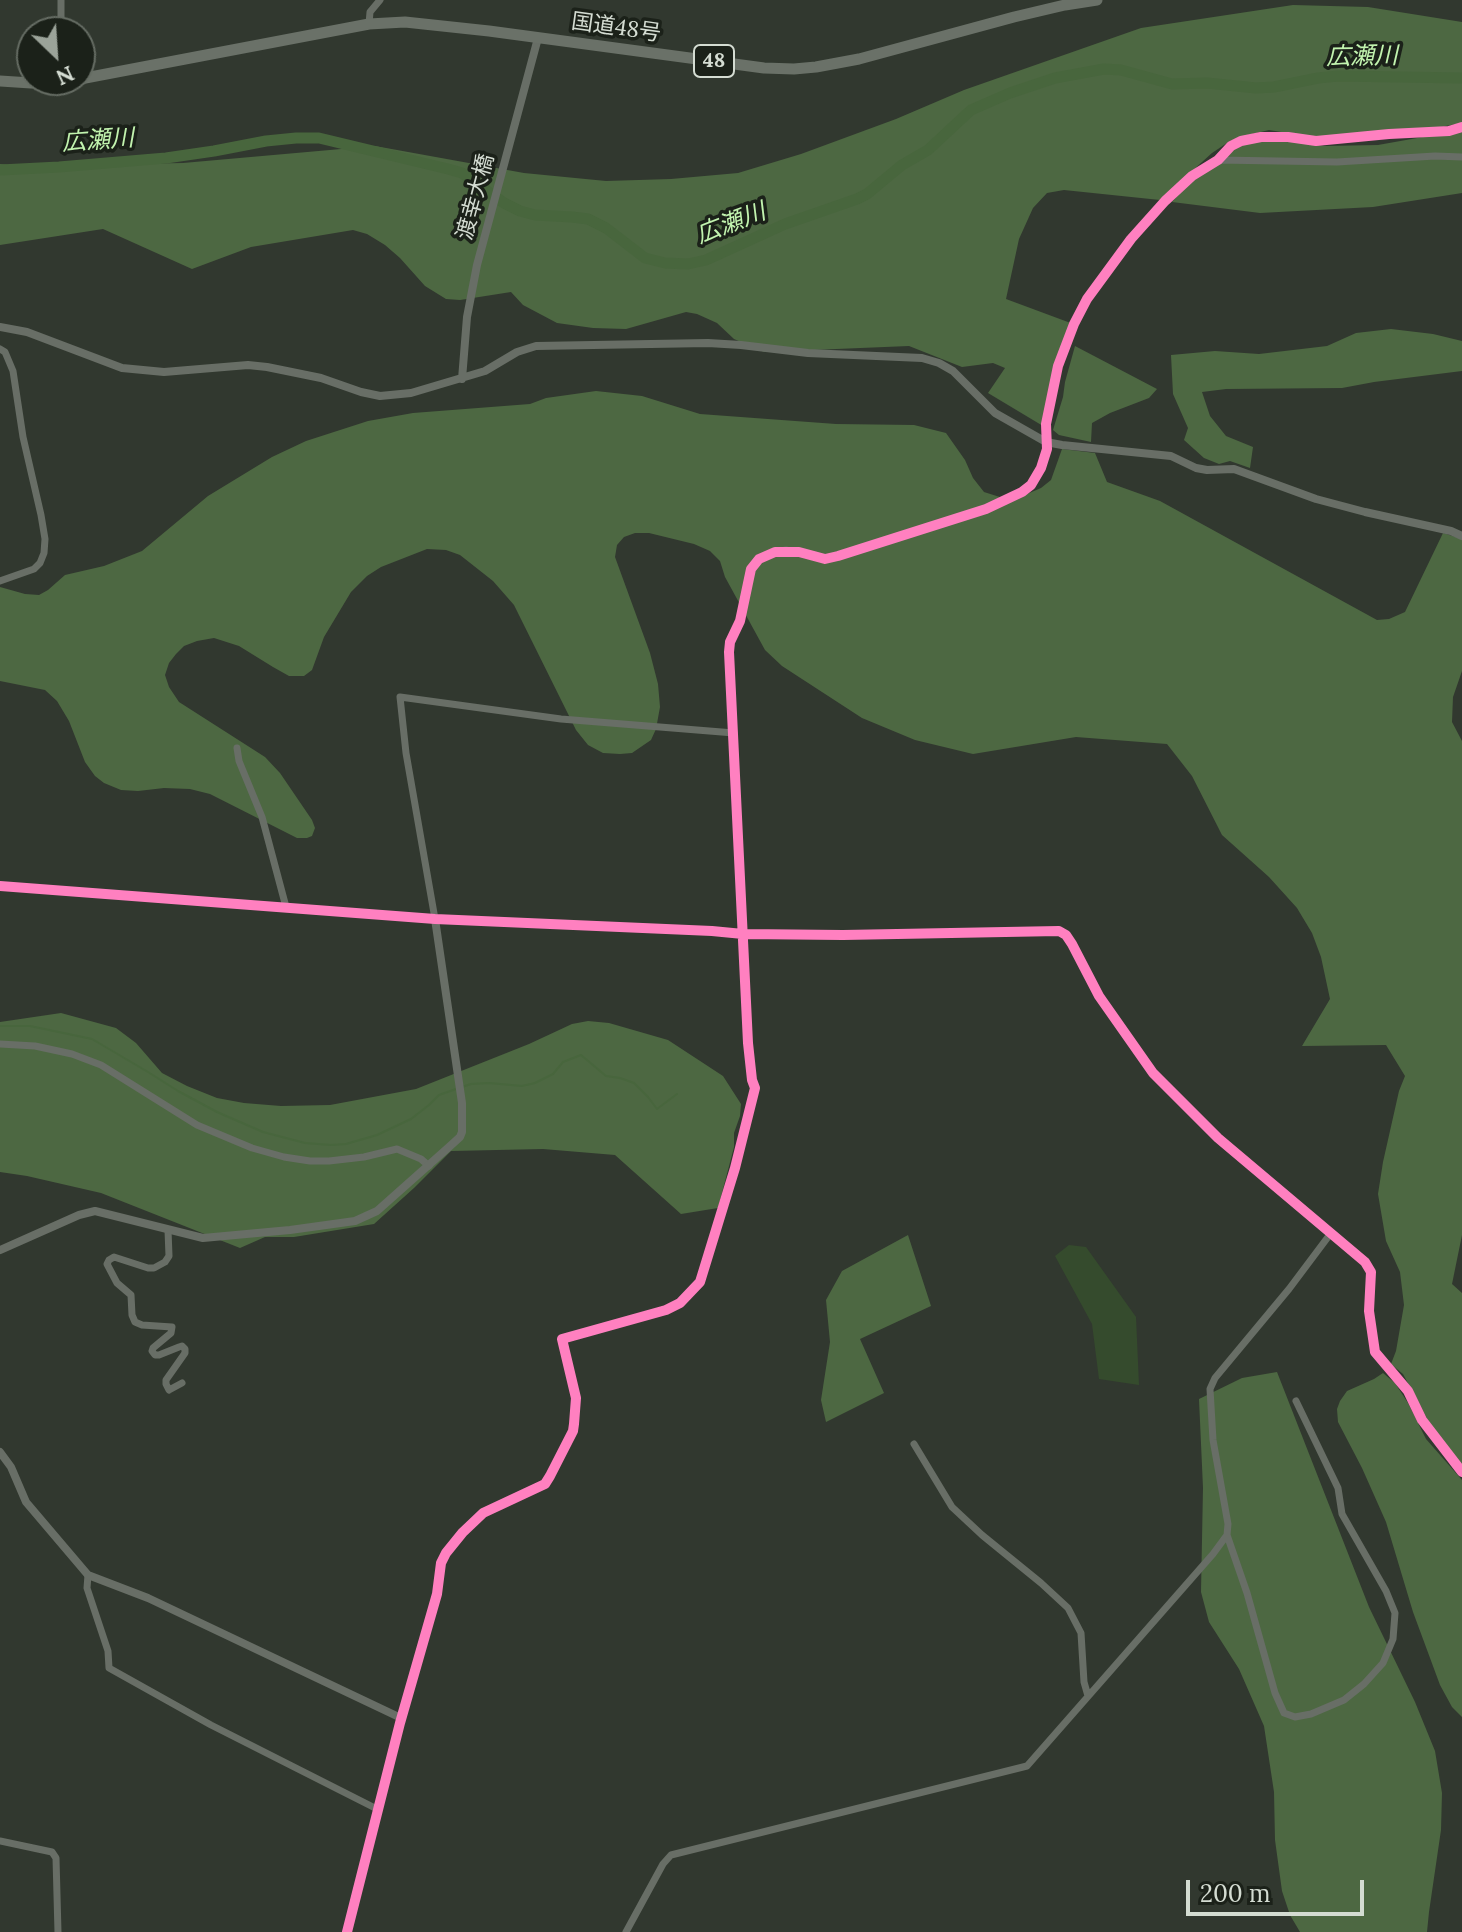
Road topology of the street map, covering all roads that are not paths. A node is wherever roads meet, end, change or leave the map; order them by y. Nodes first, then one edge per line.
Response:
1 (380, 0) edge
2 (1097, 0) edge
3 (369, 24) junction
4 (538, 38) junction
5 (96, 76) edge
6 (1462, 127) edge
7 (1462, 157) edge
8 (1218, 160) junction
9 (0, 327) edge
10 (0, 349) edge
11 (462, 379) junction
12 (1046, 442) junction
13 (1462, 536) edge
14 (0, 581) edge
15 (734, 733) junction
16 (237, 748) dead end
17 (0, 886) edge
18 (286, 907) junction
19 (435, 919) junction
20 (743, 934) junction
21 (0, 1044) edge
22 (429, 1166) junction
23 (168, 1230) junction
24 (1331, 1233) junction
25 (0, 1250) edge
26 (182, 1383) dead end
27 (1296, 1401) dead end
28 (914, 1444) dead end
29 (0, 1452) edge
30 (1462, 1472) edge
31 (1227, 1535) junction
32 (88, 1575) junction
33 (1088, 1696) junction
34 (401, 1718) junction
35 (379, 1810) junction
36 (0, 1841) edge
37 (58, 1932) edge
38 (347, 1932) edge
39 (626, 1932) edge

1 - 3 street
2 - 4 highway, 国道48号 / 48
3 - 4 highway, 国道48号 / 48
3 - 5 highway, 国道48号 / 48
4 - 11 street, 渡幸大橋
6 - 8 street
7 - 8 street
8 - 12 street
9 - 11 street
10 - 14 street
11 - 12 street
12 - 13 street
12 - 15 street
15 - 19 street
15 - 20 street
16 - 18 street
17 - 18 street
18 - 19 street
19 - 20 street
19 - 22 street
20 - 24 street
20 - 34 street
21 - 22 street
22 - 23 street
23 - 25 street
23 - 26 street
24 - 30 street
24 - 31 street
27 - 31 street
28 - 33 street
29 - 32 street
31 - 33 street
32 - 34 street
32 - 35 street
33 - 39 street
34 - 35 street
35 - 38 street
36 - 37 street

